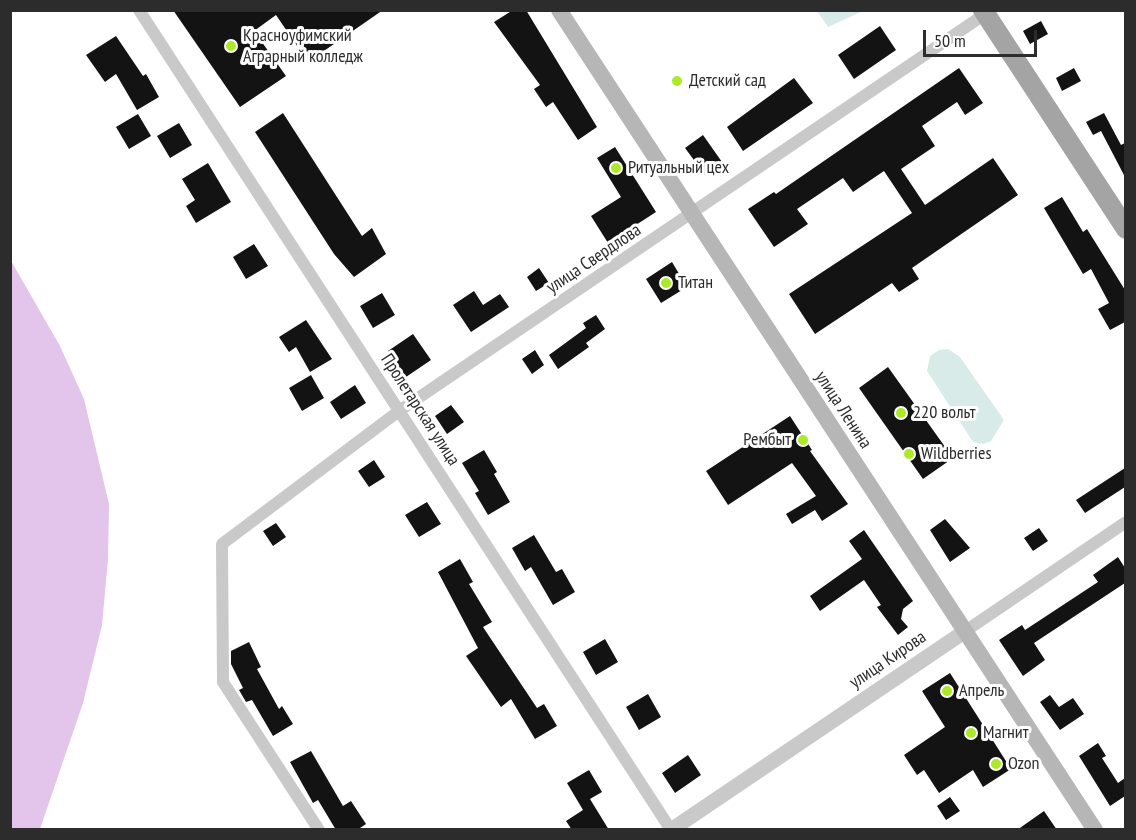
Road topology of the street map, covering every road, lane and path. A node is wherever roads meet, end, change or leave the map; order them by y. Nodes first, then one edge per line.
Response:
1 (139, 10) edge
2 (560, 10) edge
3 (986, 12) edge
4 (693, 213) junction
5 (1125, 229) edge
6 (399, 411) junction
7 (1125, 522) edge
8 (964, 632) junction
9 (319, 830) edge
10 (671, 830) edge
11 (1095, 830) edge

1 - 6 street, Пролетарская улица
2 - 4 main road, улица Ленина
3 - 4 street, улица Свердлова
3 - 5 main road
4 - 6 street, улица Свердлова
4 - 8 main road, улица Ленина
6 - 9 street, улица Свердлова
6 - 10 street, Пролетарская улица
7 - 8 street, улица Кирова
8 - 10 street, улица Кирова
8 - 11 main road, улица Ленина

